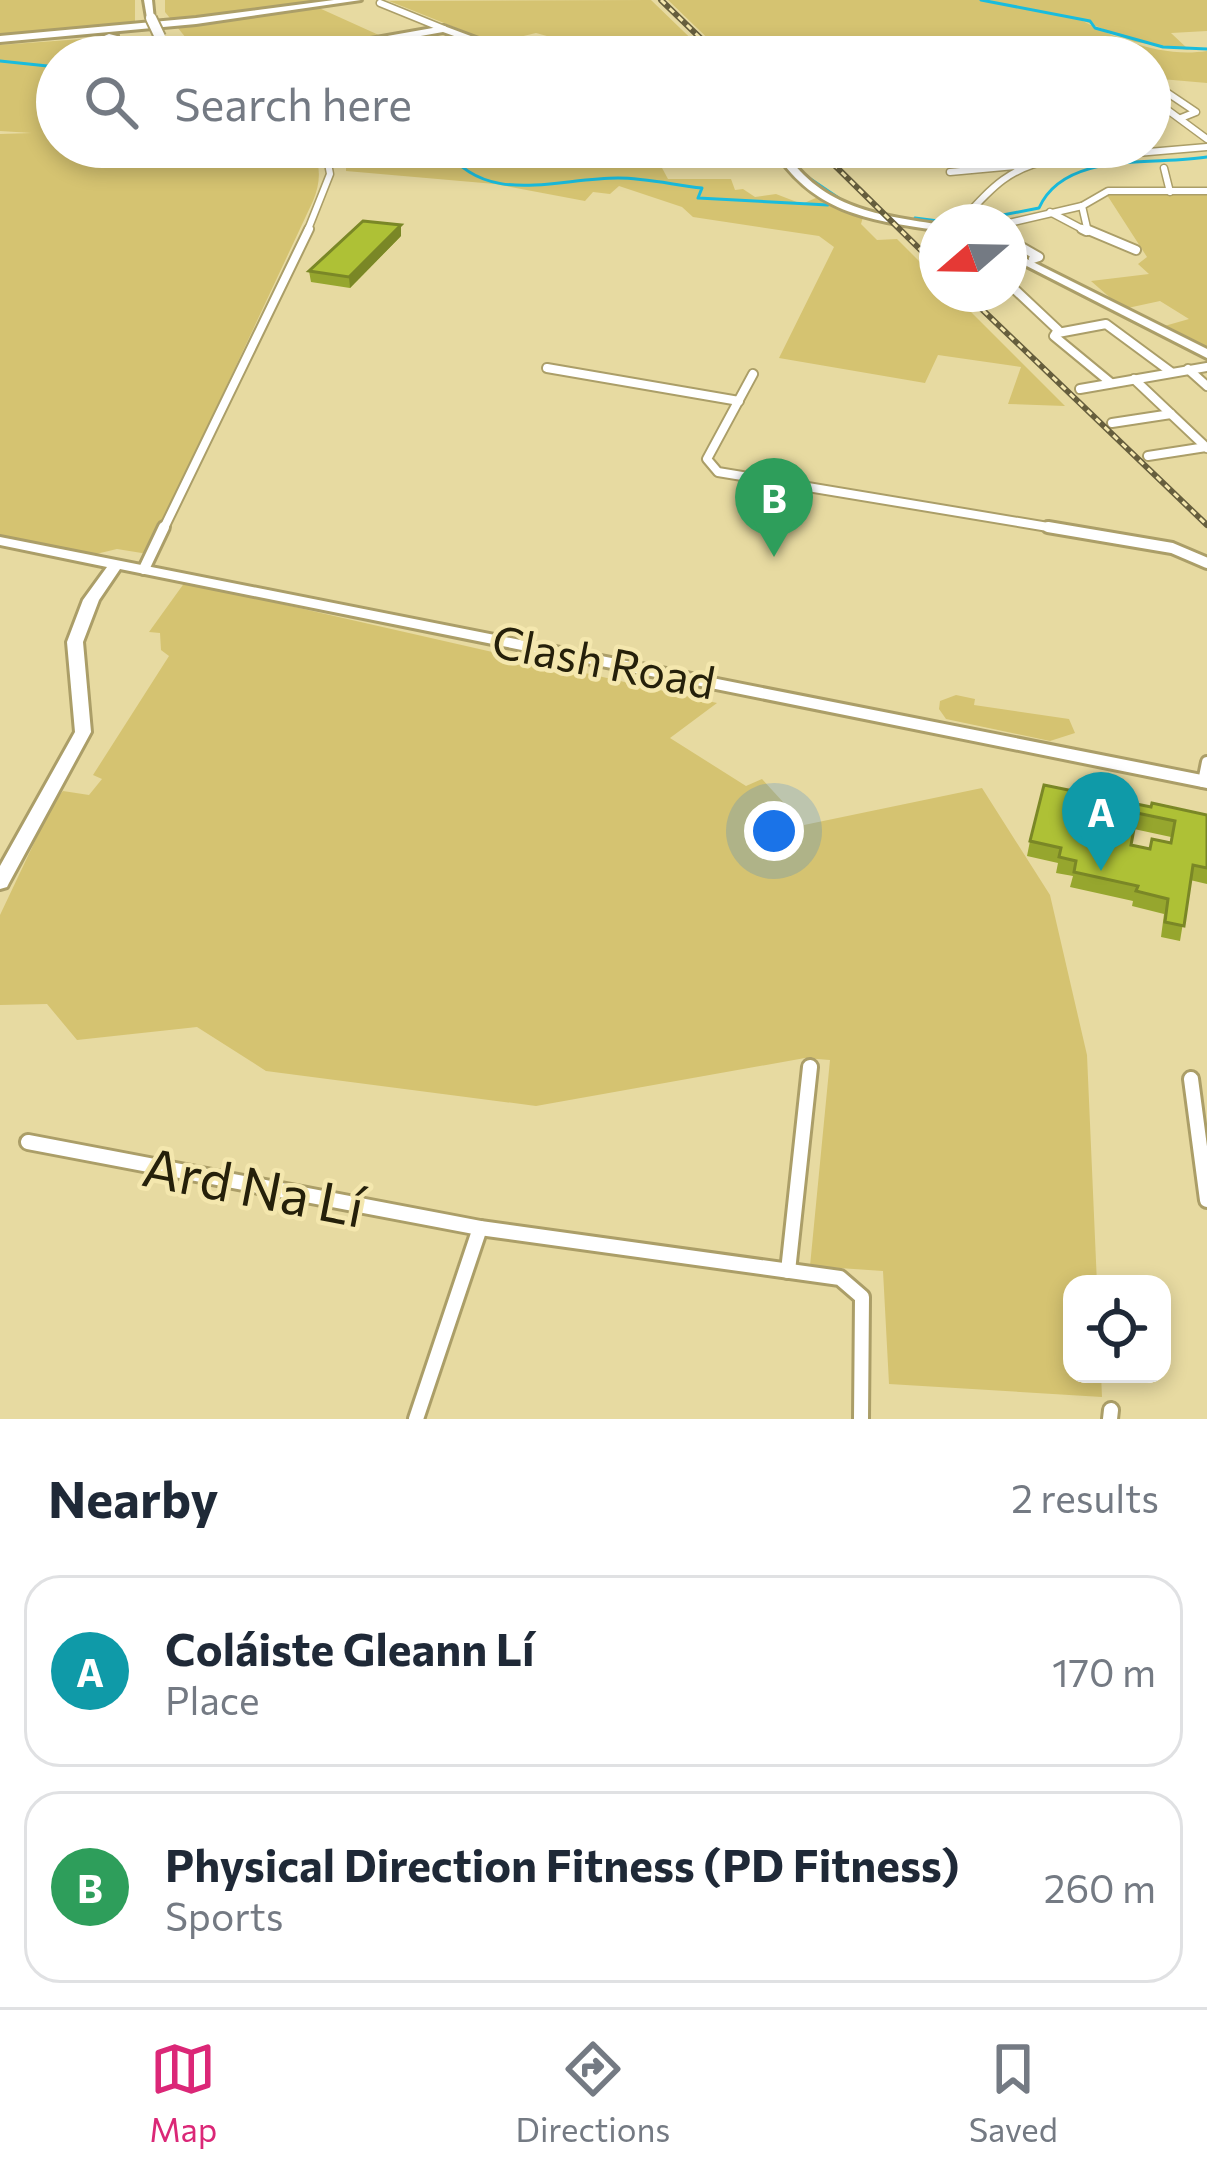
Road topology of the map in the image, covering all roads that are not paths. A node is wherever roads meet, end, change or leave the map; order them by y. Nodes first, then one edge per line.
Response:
1 (148, 0) edge
2 (356, 0) edge
3 (376, 1) edge
4 (444, 29) junction
5 (134, 31) junction
6 (164, 32) junction
7 (43, 36) edge
8 (60, 36) edge
9 (116, 36) edge
10 (165, 36) edge
11 (407, 36) edge
12 (464, 36) edge
13 (36, 37) edge
14 (36, 38) edge
15 (0, 40) edge
16 (1171, 95) edge
17 (1171, 112) edge
18 (1180, 118) junction
19 (1207, 143) edge
20 (1171, 146) edge
21 (329, 168) edge
22 (789, 168) edge
23 (993, 168) edge
24 (1012, 168) edge
25 (1164, 168) edge
26 (950, 172) dead end
27 (1207, 191) edge
28 (1170, 192) junction
29 (976, 204) edge
30 (1082, 206) junction
31 (1050, 212) junction
32 (1027, 218) edge
33 (919, 225) edge
34 (1086, 231) junction
35 (1136, 250) dead end
36 (1027, 252) edge
37 (1027, 255) edge
38 (1033, 259) dead end
39 (1027, 302) edge
40 (1058, 333) junction
41 (1207, 354) edge
42 (1207, 367) edge
43 (548, 368) dead end
44 (1188, 369) junction
45 (1171, 372) junction
46 (753, 374) dead end
47 (1134, 379) junction
48 (1112, 383) junction
49 (1207, 386) edge
50 (1080, 389) dead end
51 (739, 401) junction
52 (1171, 414) junction
53 (1112, 423) dead end
54 (1206, 447) edge
55 (1148, 456) dead end
56 (0, 541) edge
57 (1207, 562) edge
58 (116, 564) junction
59 (144, 569) junction
60 (1207, 762) edge
61 (1205, 782) edge
62 (0, 883) edge
63 (811, 1067) dead end
64 (1191, 1079) dead end
65 (28, 1142) dead end
66 (1207, 1199) edge
67 (480, 1228) junction
68 (788, 1271) junction
69 (416, 1419) edge
70 (861, 1419) edge

1 - 6 street, bridge
2 - 7 main road
3 - 4 street
3 - 6 main road
4 - 11 street
4 - 12 street
5 - 6 main road
5 - 8 main road
5 - 9 main road
6 - 10 street
13 - 15 main road
14 - 15 main road
16 - 18 street
17 - 18 street
18 - 19 street
19 - 20 street
21 - 59 street
22 - 33 street
23 - 26 street
24 - 29 street
25 - 28 street
27 - 28 street
28 - 30 street
30 - 31 street
30 - 34 street
31 - 32 street
31 - 34 street
34 - 35 street
36 - 38 street
37 - 41 street
39 - 40 street
40 - 45 street
40 - 48 street
42 - 44 street
43 - 51 street
44 - 45 street
44 - 49 street
45 - 47 street
46 - 51 street
47 - 48 street
47 - 52 street
48 - 50 street
51 - 57 street
52 - 53 street
52 - 54 street
54 - 55 street
56 - 58 street, Clash Road
58 - 59 street, Clash Road
58 - 62 street
59 - 61 street, Clash Road
60 - 61 street
63 - 68 street
64 - 66 street
65 - 67 street, Ard Na Lí
67 - 68 street, Ard Na Lí
67 - 69 street
68 - 70 street, Ard Na Lí

